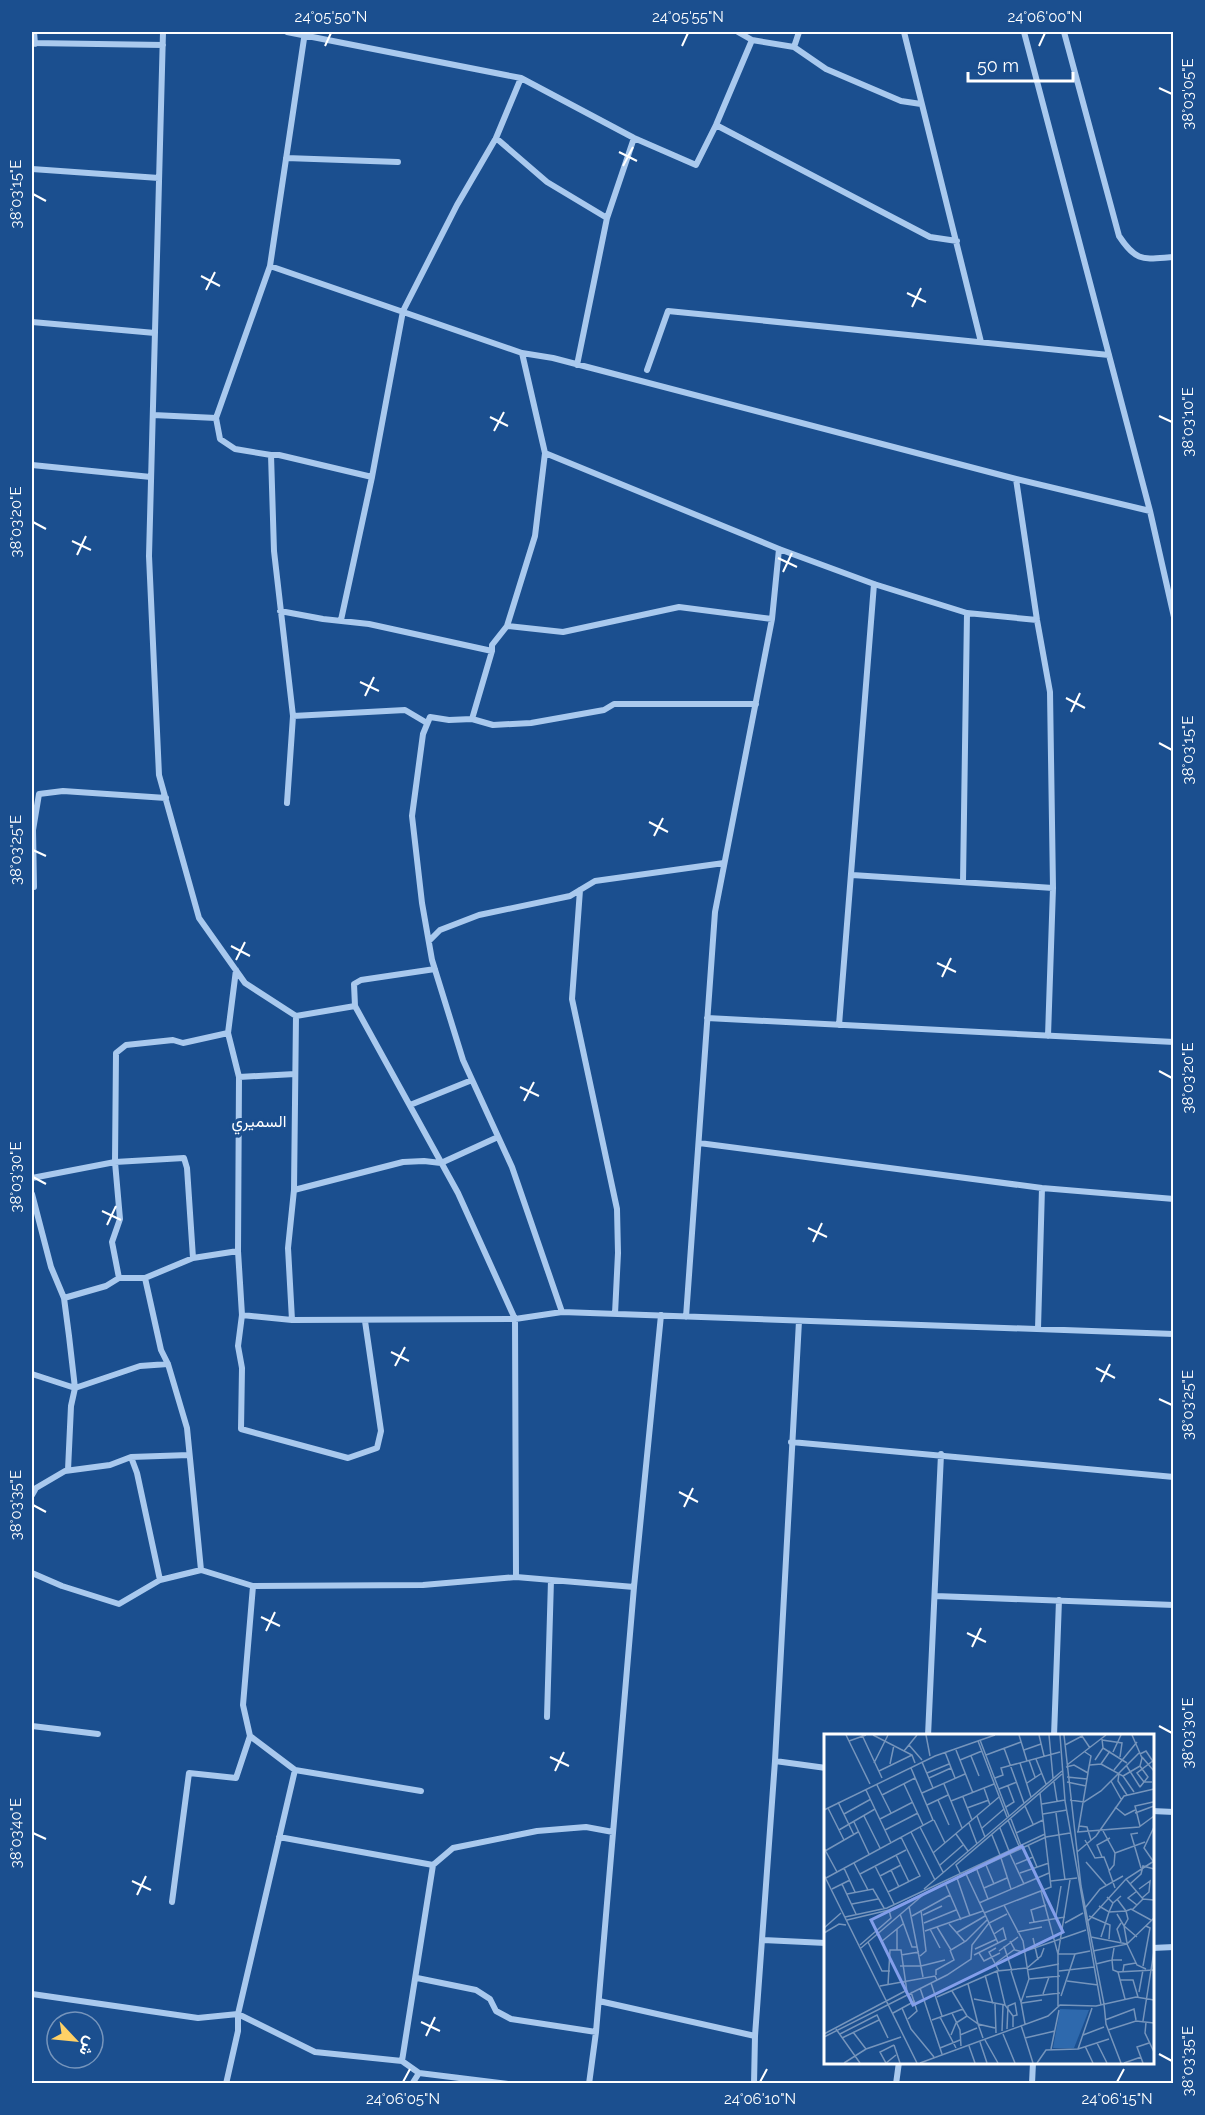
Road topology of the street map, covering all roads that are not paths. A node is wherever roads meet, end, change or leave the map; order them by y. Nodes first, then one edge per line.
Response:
1 (34, 32) edge
2 (163, 32) edge
3 (287, 32) edge
4 (738, 32) edge
5 (799, 32) edge
6 (904, 32) edge
7 (1024, 32) edge
8 (1064, 32) edge
9 (304, 34) edge
10 (752, 40) junction
11 (33, 44) edge
12 (163, 45) junction
13 (794, 47) junction
14 (521, 78) junction
15 (921, 104) junction
16 (716, 125) junction
17 (496, 138) junction
18 (634, 138) junction
19 (286, 158) junction
20 (398, 162) dead end
21 (32, 169) edge
22 (159, 178) junction
23 (607, 218) junction
24 (957, 241) junction
25 (1173, 257) edge
26 (270, 266) junction
27 (403, 311) junction
28 (32, 322) edge
29 (155, 333) junction
30 (981, 342) junction
31 (522, 353) junction
32 (1109, 355) junction
33 (577, 365) junction
34 (646, 370) dead end
35 (153, 415) junction
36 (216, 418) junction
37 (545, 453) junction
38 (271, 455) junction
39 (32, 465) edge
40 (151, 477) junction
41 (372, 477) junction
42 (1017, 479) junction
43 (1150, 511) junction
44 (779, 549) junction
45 (874, 584) junction
46 (280, 611) junction
47 (967, 613) junction
48 (1173, 617) edge
49 (772, 619) junction
50 (341, 620) junction
51 (1036, 620) junction
52 (507, 626) junction
53 (492, 651) junction
54 (756, 704) junction
55 (293, 716) junction
56 (472, 719) junction
57 (428, 723) junction
58 (166, 798) junction
59 (287, 803) dead end
60 (724, 863) junction
61 (852, 874) junction
62 (963, 882) junction
63 (34, 887) dead end
64 (1053, 888) junction
65 (580, 890) junction
66 (429, 941) junction
67 (435, 969) junction
68 (236, 970) junction
69 (355, 1006) junction
70 (296, 1016) junction
71 (707, 1018) junction
72 (839, 1025) junction
73 (228, 1033) junction
74 (1048, 1036) junction
75 (1173, 1042) edge
76 (295, 1074) junction
77 (239, 1077) junction
78 (472, 1080) junction
79 (410, 1105) junction
80 (498, 1137) junction
81 (699, 1143) junction
82 (115, 1162) junction
83 (441, 1163) junction
84 (32, 1178) edge
85 (1042, 1188) junction
86 (294, 1190) junction
87 (32, 1194) edge
88 (1173, 1199) edge
89 (238, 1251) junction
90 (192, 1258) junction
91 (119, 1278) junction
92 (145, 1278) junction
93 (64, 1298) junction
94 (562, 1312) junction
95 (615, 1314) junction
96 (242, 1315) junction
97 (661, 1316) junction
98 (687, 1317) junction
99 (515, 1319) junction
100 (292, 1320) junction
101 (365, 1321) junction
102 (799, 1321) junction
103 (1038, 1329) junction
104 (1173, 1334) edge
105 (168, 1364) junction
106 (32, 1374) edge
107 (75, 1388) junction
108 (791, 1442) junction
109 (941, 1454) junction
110 (189, 1455) junction
111 (131, 1457) junction
112 (68, 1470) junction
113 (1173, 1477) edge
114 (32, 1495) edge
115 (201, 1570) junction
116 (32, 1573) edge
117 (516, 1577) junction
118 (160, 1580) junction
119 (551, 1580) junction
120 (253, 1586) junction
121 (634, 1587) junction
122 (935, 1596) junction
123 (1059, 1600) junction
124 (1173, 1605) edge
125 (547, 1717) dead end
126 (32, 1726) edge
127 (98, 1734) dead end
128 (928, 1734) edge
129 (1054, 1734) edge
130 (250, 1736) junction
131 (775, 1761) junction
132 (824, 1768) edge
133 (295, 1770) junction
134 (421, 1791) dead end
135 (1154, 1811) edge
136 (1173, 1812) edge
137 (613, 1832) junction
138 (279, 1837) junction
139 (433, 1865) junction
140 (172, 1902) dead end
141 (763, 1940) junction
142 (824, 1943) edge
143 (1173, 1947) edge
144 (1154, 1948) edge
145 (417, 1978) junction
146 (32, 1994) edge
147 (599, 2001) junction
148 (238, 2014) junction
149 (596, 2032) junction
150 (755, 2036) junction
151 (402, 2061) junction
152 (899, 2064) edge
153 (1033, 2064) edge
154 (419, 2073) junction
155 (474, 2081) edge
156 (226, 2084) edge
157 (412, 2084) edge
158 (508, 2084) edge
159 (589, 2084) edge
160 (754, 2084) edge
161 (896, 2084) edge
162 (1032, 2084) edge

1 - 11 street
2 - 12 street
3 - 9 street
4 - 10 street
5 - 13 street
6 - 15 street
7 - 32 street
8 - 25 street
9 - 14 street
9 - 19 street
10 - 13 street
10 - 16 street
11 - 12 street
12 - 22 street
13 - 15 street
14 - 17 street
14 - 18 street
15 - 24 street
16 - 18 street
16 - 24 street
17 - 23 street
17 - 27 street
18 - 23 street
19 - 20 street
19 - 26 street
21 - 22 street
22 - 29 street
23 - 33 street
24 - 30 street
26 - 27 street
26 - 36 street
27 - 31 street
27 - 41 street
28 - 29 street
29 - 35 street
30 - 32 street
30 - 34 street
31 - 33 street
31 - 37 street
32 - 43 street
33 - 42 street
35 - 36 street
35 - 40 street
36 - 38 street
37 - 44 street
37 - 52 street
38 - 41 street
38 - 46 street
39 - 40 street
40 - 58 street
41 - 50 street
42 - 43 street
42 - 51 street
43 - 48 street
44 - 45 street
44 - 49 street
45 - 47 street
45 - 61 street
46 - 50 street
46 - 55 street
47 - 51 street
47 - 62 street
49 - 52 street
49 - 54 street
50 - 53 street
51 - 64 street
52 - 53 street
53 - 56 street
54 - 56 street
54 - 60 street
55 - 57 street
55 - 59 street
56 - 57 street
57 - 66 street
58 - 63 street
58 - 68 street
60 - 65 street
60 - 71 street
61 - 62 street
61 - 72 street
62 - 64 street
64 - 74 street
65 - 66 street
65 - 95 street
66 - 67 street
67 - 69 street
67 - 78 street
68 - 70 street
68 - 73 street
69 - 70 street
69 - 79 street
70 - 76 street
71 - 72 street
71 - 81 street
72 - 74 street
73 - 77 street
73 - 82 street
74 - 75 street
76 - 77 street
76 - 86 street
77 - 89 street
78 - 79 street
78 - 80 street
79 - 83 street
80 - 83 street
80 - 94 street
81 - 85 street
81 - 98 street
82 - 84 street
82 - 90 street
82 - 91 street
83 - 86 street
83 - 99 street
85 - 88 street
85 - 103 street
86 - 100 street
87 - 93 street
89 - 90 street
89 - 96 street
90 - 92 street
91 - 92 street
91 - 93 street
92 - 105 street
93 - 107 street
94 - 95 street
94 - 99 street
95 - 97 street
96 - 100 street
96 - 101 street
97 - 98 street
97 - 121 street
98 - 102 street
99 - 101 street
99 - 117 street
100 - 101 street
102 - 103 street
102 - 108 street
103 - 104 street
105 - 107 street
105 - 110 street
106 - 107 street
107 - 112 street
108 - 109 street
108 - 131 street
109 - 113 street
109 - 122 street
110 - 111 street
110 - 115 street
111 - 112 street
111 - 118 street
112 - 114 street
115 - 118 street
115 - 120 street
116 - 118 street
117 - 119 street
117 - 120 street
119 - 121 street
119 - 125 street
120 - 130 street
121 - 137 street
122 - 123 street
122 - 128 street
123 - 124 street
123 - 129 street
126 - 127 street
130 - 133 street
130 - 140 street
131 - 132 street
131 - 141 street
133 - 134 street
133 - 138 street
135 - 136 street
137 - 139 street
137 - 147 street
138 - 139 street
138 - 148 street
139 - 145 street
141 - 142 street
141 - 150 street
143 - 144 street
145 - 149 street
145 - 151 street
146 - 148 street
147 - 149 street
147 - 150 street
148 - 151 street
148 - 156 street
149 - 159 street
150 - 160 street
151 - 154 street
152 - 161 street
153 - 162 street
154 - 155 street
154 - 157 street
155 - 158 street

